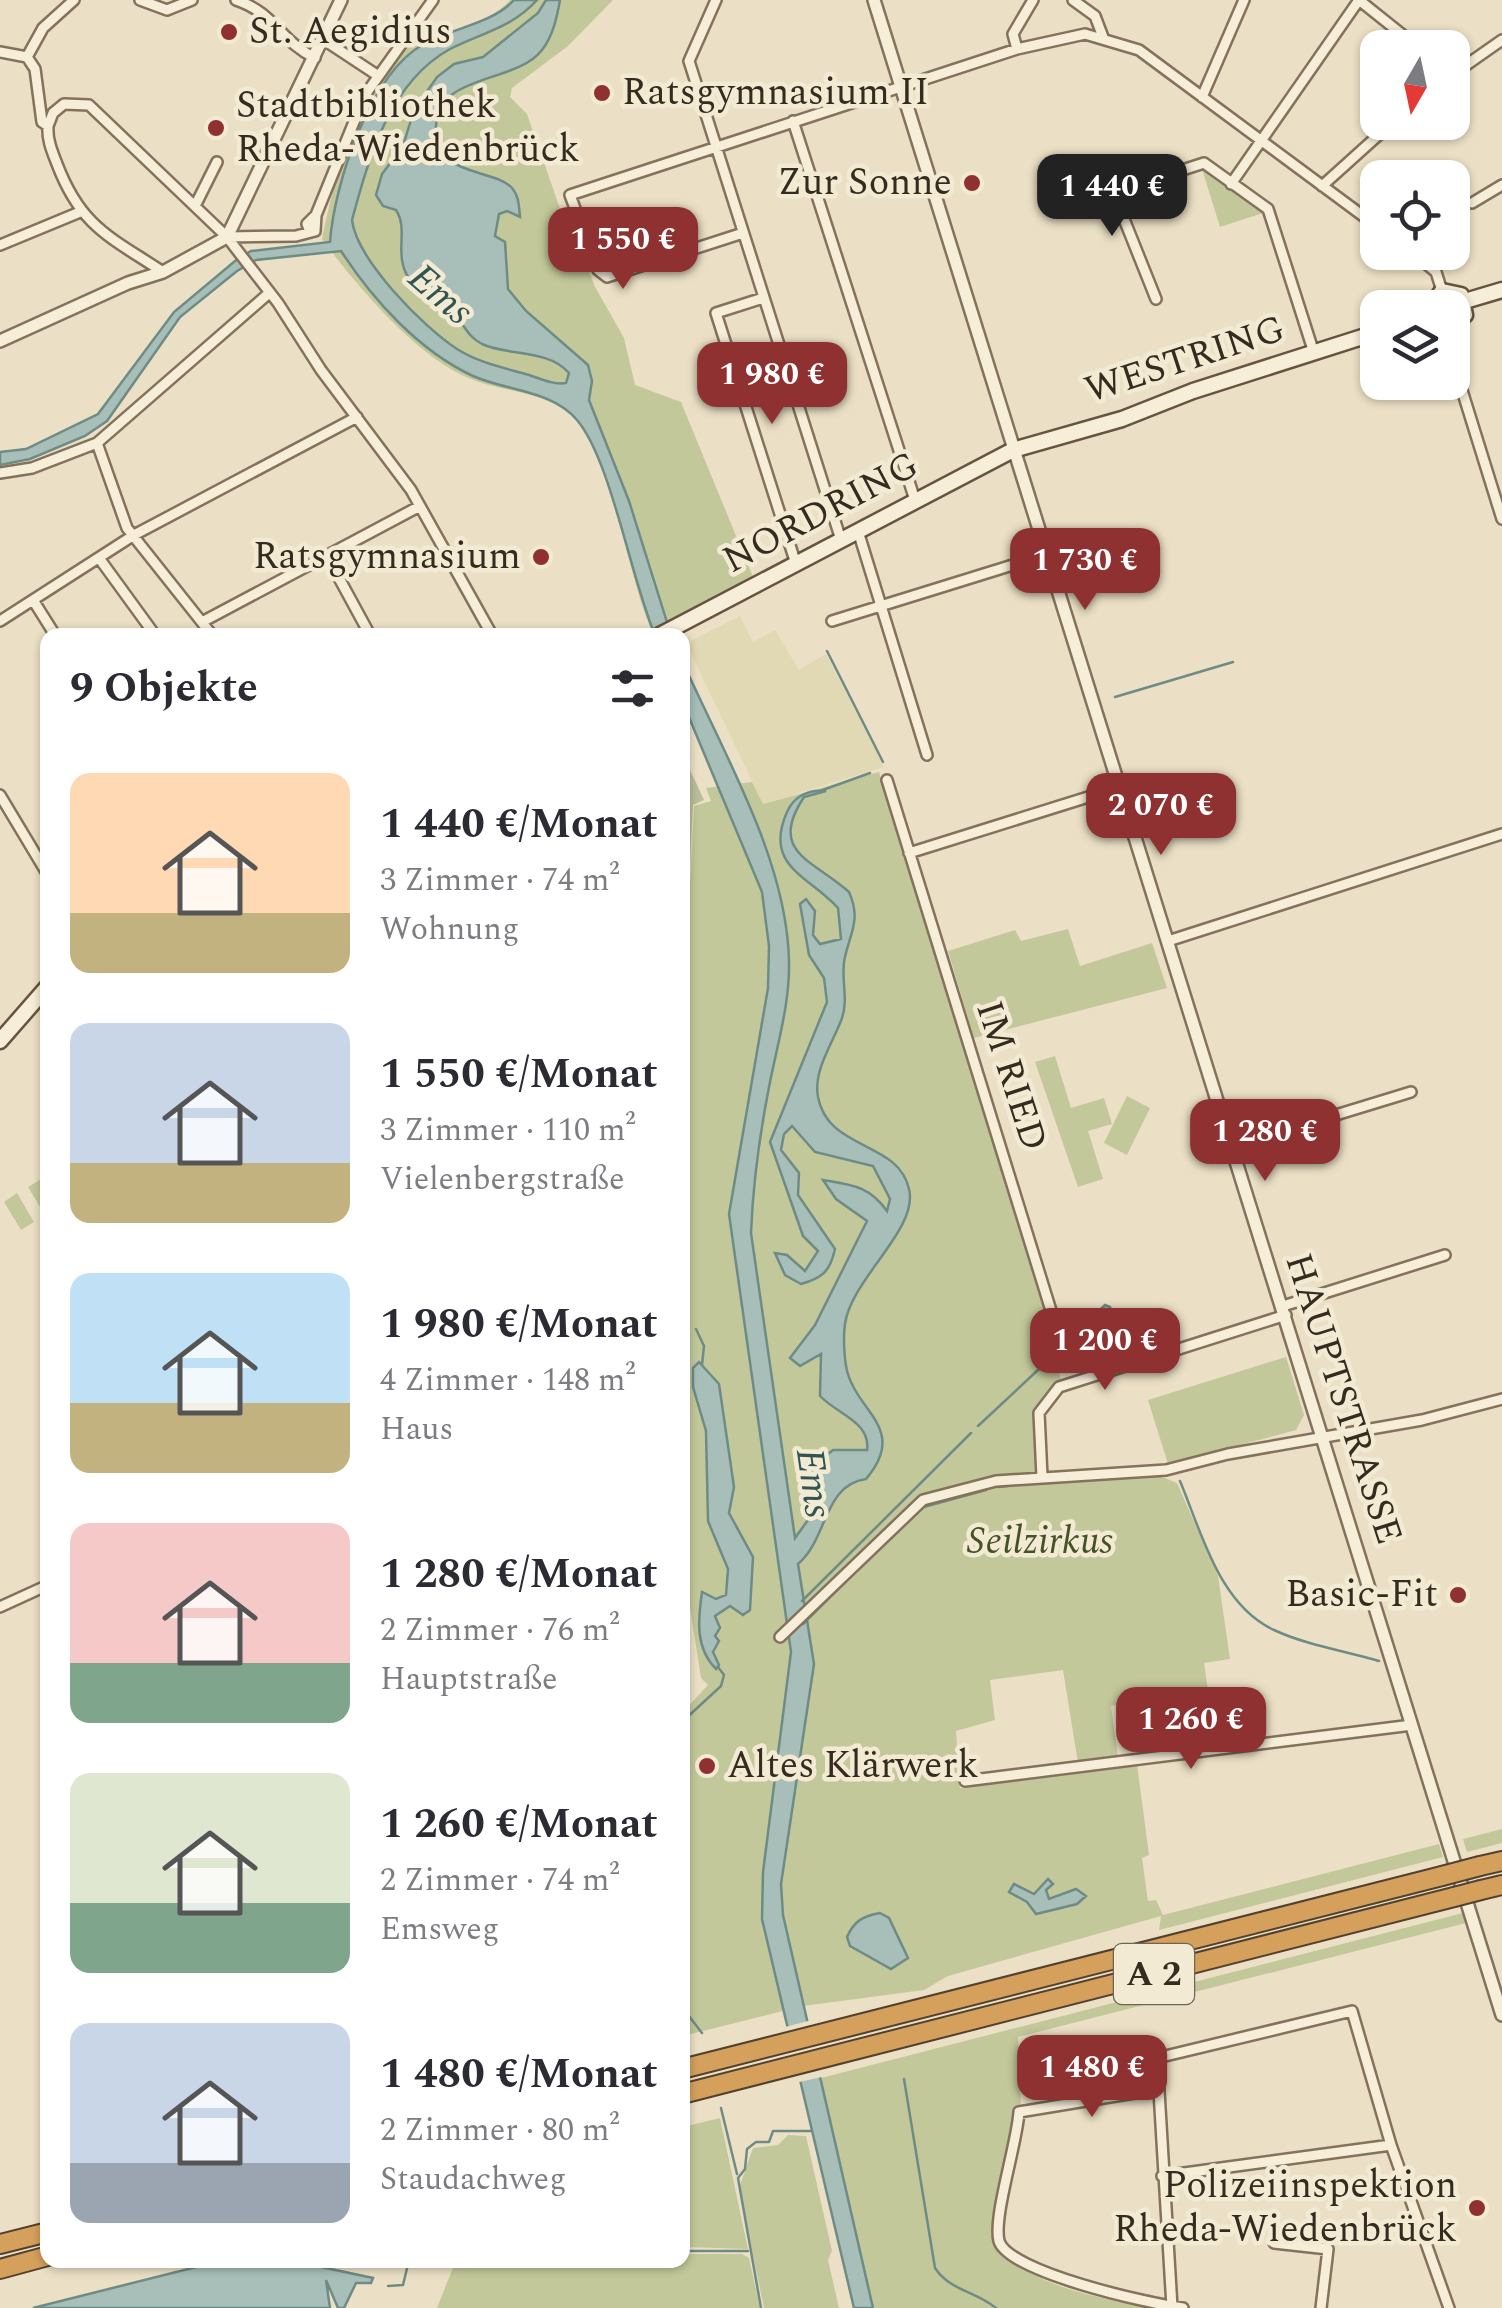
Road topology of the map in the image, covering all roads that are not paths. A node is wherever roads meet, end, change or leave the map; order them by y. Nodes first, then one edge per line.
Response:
1 (74, 0) edge
2 (140, 0) edge
3 (192, 0) edge
4 (342, 0) edge
5 (433, 0) edge
6 (716, 0) edge
7 (874, 0) edge
8 (1033, 0) edge
9 (1073, 0) edge
10 (1244, 0) edge
11 (1359, 0) edge
12 (239, 1) edge
13 (1397, 30) edge
14 (1102, 37) junction
15 (324, 40) junction
16 (1502, 40) edge
17 (1018, 49) junction
18 (0, 52) edge
19 (27, 57) junction
20 (316, 58) junction
21 (1470, 62) edge
22 (378, 75) junction
23 (900, 87) junction
24 (1202, 97) junction
25 (793, 121) junction
26 (48, 126) junction
27 (1374, 140) edge
28 (1262, 141) junction
29 (716, 147) junction
30 (217, 162) dead end
31 (1232, 184) junction
32 (1502, 185) edge
33 (1322, 186) junction
34 (1472, 203) dead end
35 (195, 206) junction
36 (80, 212) junction
37 (1360, 214) edge
38 (743, 233) junction
39 (226, 237) junction
40 (0, 244) edge
41 (1434, 270) edge
42 (164, 272) junction
43 (1442, 290) edge
44 (268, 294) junction
45 (1501, 295) edge
46 (763, 298) junction
47 (1156, 299) dead end
48 (1470, 300) edge
49 (1360, 338) edge
50 (0, 341) edge
51 (1314, 353) junction
52 (1465, 400) edge
53 (357, 417) junction
54 (97, 444) junction
55 (1012, 450) junction
56 (0, 473) edge
57 (915, 500) junction
58 (420, 506) junction
59 (1502, 519) edge
60 (858, 531) junction
61 (134, 535) junction
62 (841, 540) junction
63 (1044, 555) junction
64 (326, 556) junction
65 (99, 558) junction
66 (796, 564) junction
67 (33, 600) junction
68 (882, 606) junction
69 (0, 621) edge
70 (832, 621) dead end
71 (202, 622) junction
72 (51, 628) edge
73 (150, 628) edge
74 (207, 628) edge
75 (366, 628) edge
76 (488, 628) edge
77 (673, 628) edge
78 (927, 755) dead end
79 (887, 780) dead end
80 (1117, 788) junction
81 (0, 795) edge
82 (1502, 834) edge
83 (910, 853) junction
84 (40, 862) edge
85 (1168, 941) junction
86 (40, 995) edge
87 (0, 1041) edge
88 (1411, 1092) dead end
89 (1231, 1147) junction
90 (1445, 1255) dead end
91 (1284, 1311) junction
92 (1053, 1317) dead end
93 (1502, 1399) edge
94 (1326, 1439) junction
95 (1042, 1477) junction
96 (40, 1589) edge
97 (0, 1608) edge
98 (780, 1637) dead end
99 (1412, 1725) junction
100 (965, 1781) dead end
101 (1502, 1860) edge
102 (1502, 1884) edge
103 (1498, 1986) edge
104 (1502, 2015) edge
105 (690, 2067) edge
106 (1158, 2089) junction
107 (690, 2092) edge
108 (1392, 2145) junction
109 (1162, 2176) junction
110 (40, 2234) edge
111 (1274, 2243) dead end
112 (0, 2244) edge
113 (40, 2258) edge
114 (2, 2268) edge
115 (1172, 2307) edge
116 (1183, 2308) edge
117 (1321, 2308) edge
118 (1449, 2308) edge

1 - 19 street
2 - 3 street
4 - 15 street
5 - 22 street
6 - 29 street
7 - 23 street, HAUPTSTRASSE
8 - 17 street
9 - 14 street
10 - 24 street
11 - 13 street
11 - 28 street
12 - 20 street
14 - 17 street
14 - 24 street
15 - 20 street
15 - 22 street
16 - 21 street
17 - 23 street
18 - 19 street
19 - 26 street
20 - 39 street
22 - 39 street
23 - 25 street
23 - 55 street, HAUPTSTRASSE
24 - 28 street
25 - 29 street
25 - 57 street
26 - 35 street
26 - 36 street
27 - 33 street
28 - 31 street
28 - 33 street
29 - 38 street
29 - 38 street
30 - 35 street
31 - 47 street
31 - 51 street
32 - 34 street
33 - 37 street
35 - 39 street
36 - 40 street
36 - 42 street
38 - 46 street
39 - 42 street
39 - 44 street
41 - 43 street
42 - 50 street
44 - 53 street
44 - 54 street
45 - 48 main road
46 - 62 street
46 - 66 street
49 - 51 main road, WESTRING
51 - 55 main road, WESTRING
52 - 59 street
53 - 58 street
53 - 61 street
54 - 56 street
54 - 61 street
55 - 57 main road, NORDRING
55 - 63 street, HAUPTSTRASSE
57 - 60 main road, NORDRING
58 - 64 street
58 - 76 street
60 - 62 main road, NORDRING
60 - 68 street
61 - 65 street
61 - 71 street
62 - 66 main road, NORDRING
63 - 68 street
63 - 80 street, HAUPTSTRASSE
64 - 71 street
64 - 75 street
65 - 67 street
65 - 73 street
66 - 77 main road, NORDRING
67 - 69 street
67 - 72 street
68 - 70 street
68 - 78 street
71 - 74 street
79 - 83 street, IM RIED
80 - 83 street
80 - 85 street, HAUPTSTRASSE
81 - 84 street
82 - 85 street
83 - 92 street, IM RIED
85 - 89 street, HAUPTSTRASSE
86 - 87 main road
88 - 89 street
89 - 91 street, HAUPTSTRASSE
90 - 91 street
91 - 94 street, HAUPTSTRASSE
91 - 95 street
93 - 94 street
94 - 95 street
94 - 99 street, HAUPTSTRASSE
95 - 98 street
96 - 97 street
99 - 100 street
99 - 103 street, HAUPTSTRASSE
101 - 105 highway, A 2, bridge
102 - 107 highway, A 2, bridge
103 - 104 street, HAUPTSTRASSE
106 - 108 street
106 - 109 street
106 - 115 street
108 - 109 street
108 - 118 street
109 - 115 street
110 - 112 highway
111 - 117 street
113 - 114 highway
115 - 116 street

